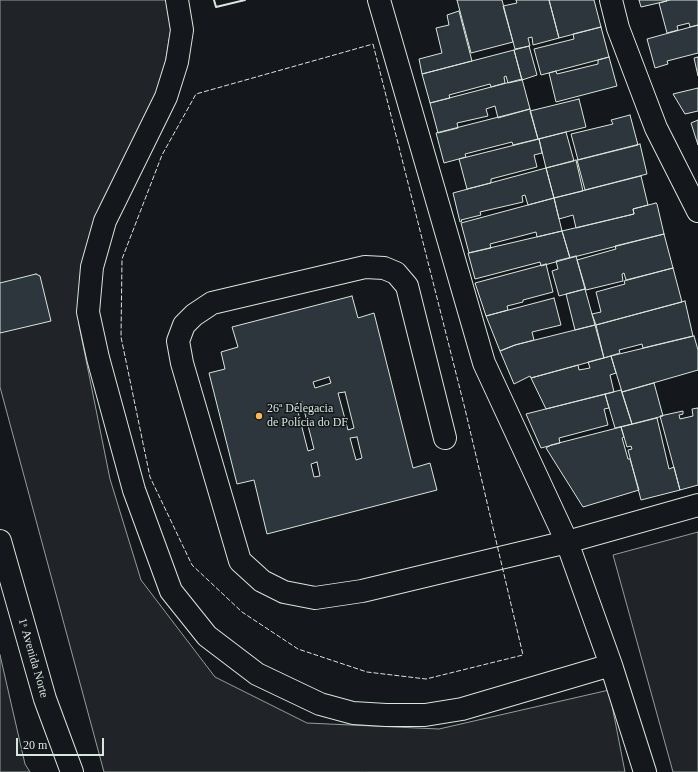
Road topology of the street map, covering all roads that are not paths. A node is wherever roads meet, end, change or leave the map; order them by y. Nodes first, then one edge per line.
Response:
1 (177, 0) edge
2 (379, 0) edge
3 (611, 0) edge
4 (698, 212) edge
5 (445, 438) dead end
6 (698, 505) edge
7 (0, 541) edge
8 (567, 542) junction
9 (611, 665) junction
10 (72, 772) edge
11 (645, 772) edge

1 - 9 street
2 - 8 street
3 - 4 street
5 - 8 street
6 - 8 street
7 - 10 street, 1ᵃ Avenida Norte
8 - 9 street
9 - 11 street

